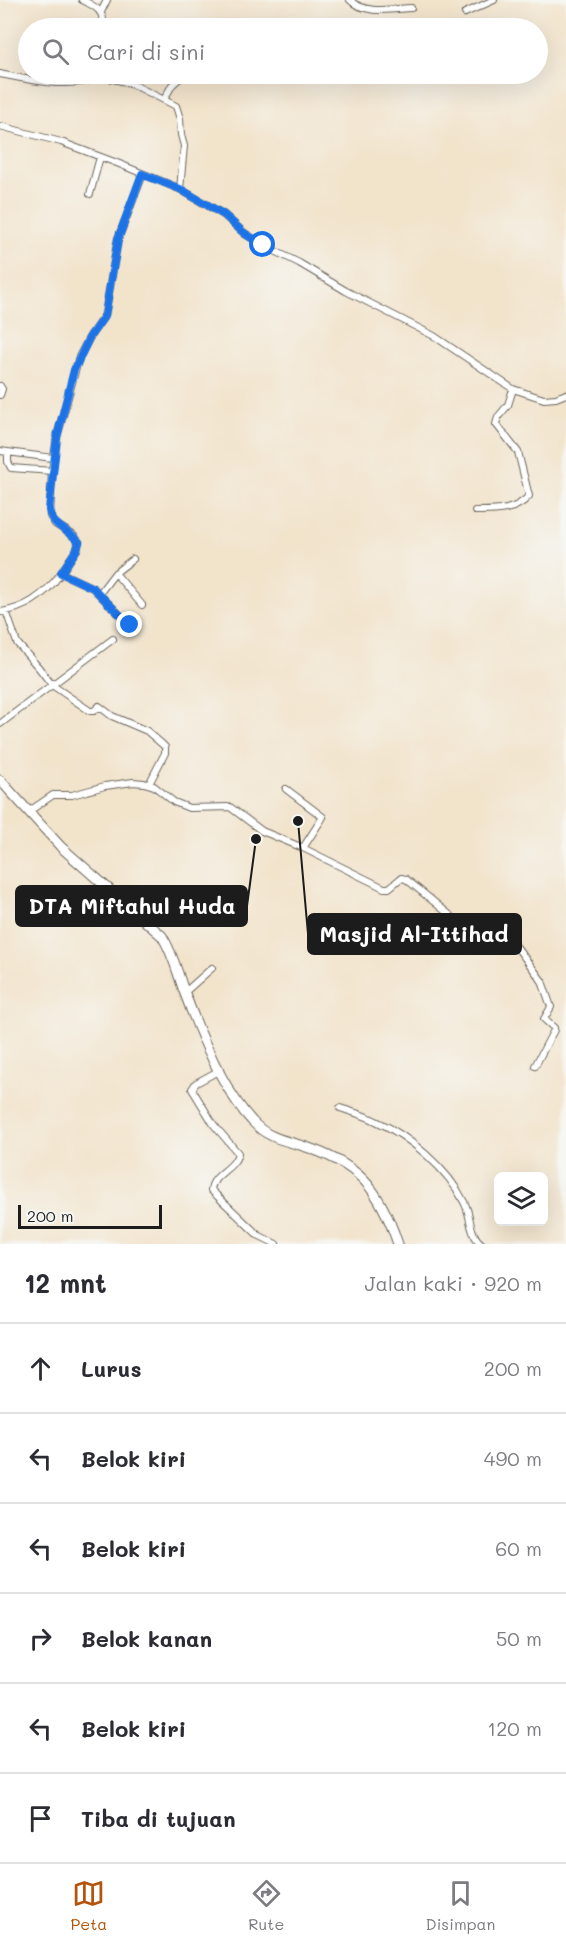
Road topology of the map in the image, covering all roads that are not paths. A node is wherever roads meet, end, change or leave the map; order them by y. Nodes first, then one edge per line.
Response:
1 (82, 0) edge
2 (107, 0) edge
3 (350, 0) edge
4 (494, 0) edge
5 (411, 8) dead end
6 (101, 12) junction
7 (465, 13) dead end
8 (102, 18) edge
9 (0, 74) edge
10 (18, 78) edge
11 (132, 84) edge
12 (173, 84) edge
13 (164, 100) junction
14 (0, 126) edge
15 (100, 157) junction
16 (142, 174) junction
17 (180, 189) junction
18 (90, 194) dead end
19 (0, 387) edge
20 (513, 389) junction
21 (566, 394) edge
22 (0, 395) edge
23 (0, 450) edge
24 (8, 452) junction
25 (53, 458) junction
26 (52, 471) junction
27 (475, 511) dead end
28 (133, 559) dead end
29 (61, 573) junction
30 (115, 573) junction
31 (99, 594) junction
32 (142, 605) dead end
33 (3, 611) edge
34 (130, 625) dead end
35 (114, 639) dead end
36 (52, 685) junction
37 (0, 724) edge
38 (0, 780) edge
39 (149, 784) junction
40 (286, 789) dead end
41 (28, 812) junction
42 (303, 848) junction
43 (212, 969) dead end
44 (184, 992) junction
45 (535, 1066) dead end
46 (220, 1070) junction
47 (340, 1108) dead end
48 (276, 1244) edge
49 (398, 1244) edge
50 (482, 1244) edge

1 - 6 street
2 - 6 street
3 - 5 street
4 - 7 street
6 - 8 street
9 - 10 street
11 - 13 street
12 - 13 street
13 - 17 street
14 - 15 street
15 - 16 street
15 - 18 street
16 - 17 street
16 - 25 street
17 - 20 street
19 - 22 street
20 - 21 street
20 - 27 street
23 - 24 street
24 - 25 street
24 - 26 street
25 - 26 street
26 - 29 street
28 - 30 street
29 - 31 street
29 - 33 street
30 - 31 street
30 - 32 street
31 - 34 street
33 - 36 street
35 - 36 street
36 - 37 street
36 - 39 street
38 - 41 highway
39 - 41 street
39 - 42 street
40 - 42 street
41 - 44 highway
42 - 45 street
43 - 44 street
44 - 46 highway
46 - 48 street
46 - 49 highway
47 - 50 street

